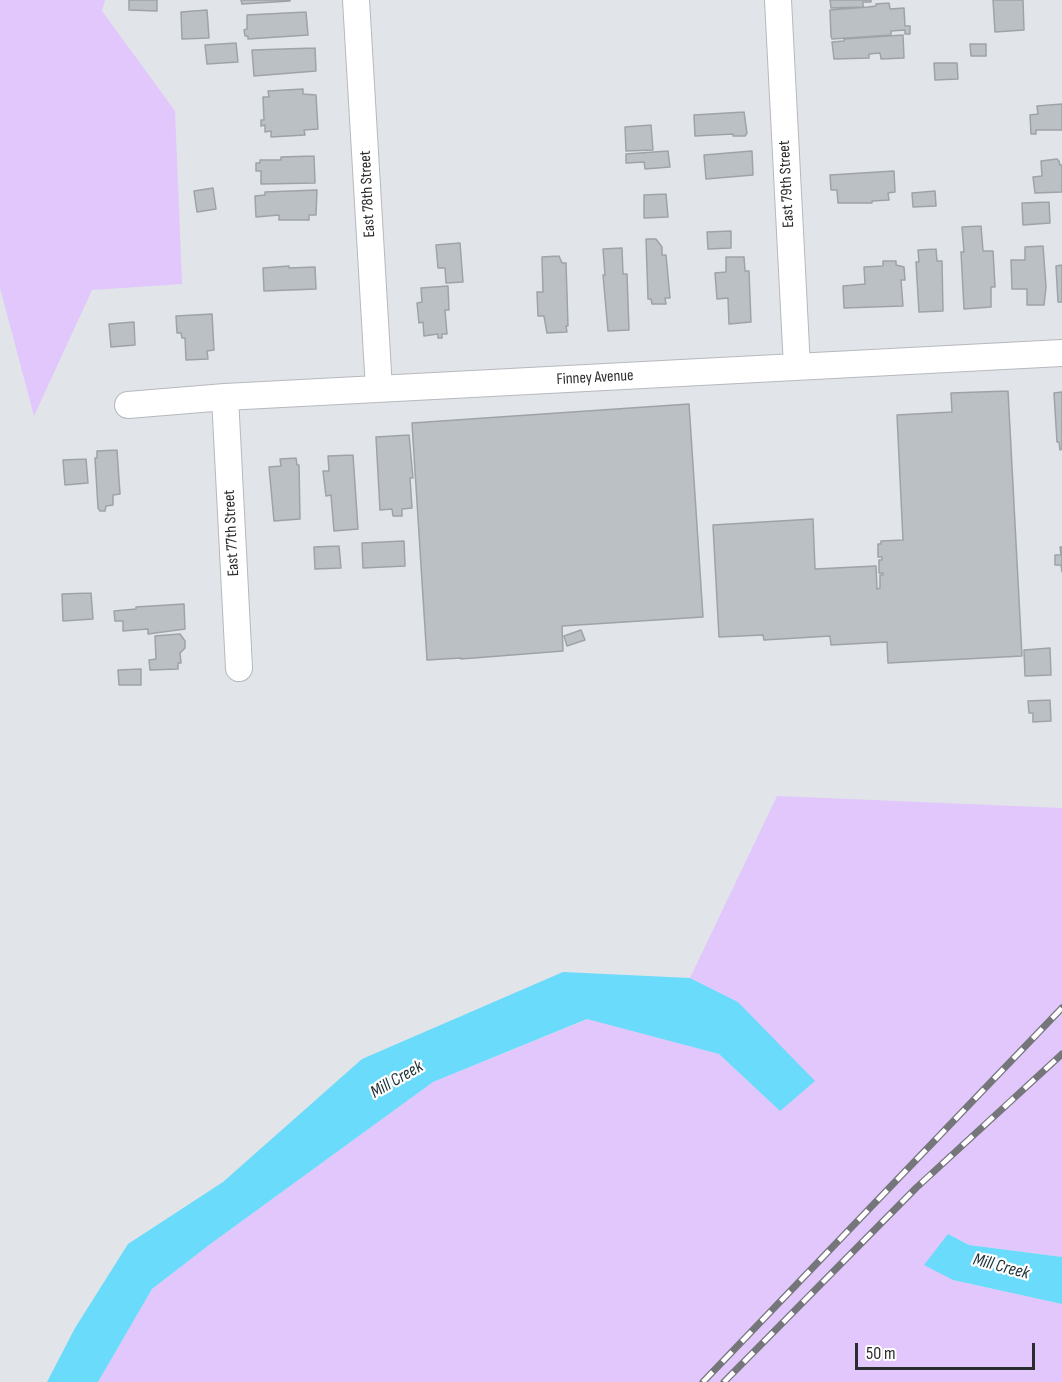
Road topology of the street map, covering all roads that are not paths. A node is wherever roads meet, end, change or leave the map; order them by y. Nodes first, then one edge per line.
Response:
1 (356, 0) edge
2 (778, 0) edge
3 (1062, 353) edge
4 (797, 367) junction
5 (379, 389) junction
6 (225, 397) junction
7 (128, 405) dead end
8 (239, 668) dead end

1 - 5 street, East 78th Street
2 - 4 street, East 79th Street
3 - 4 street, Finney Avenue
4 - 5 street, Finney Avenue
5 - 6 street, Finney Avenue
6 - 7 street, Finney Avenue
6 - 8 street, East 77th Street

